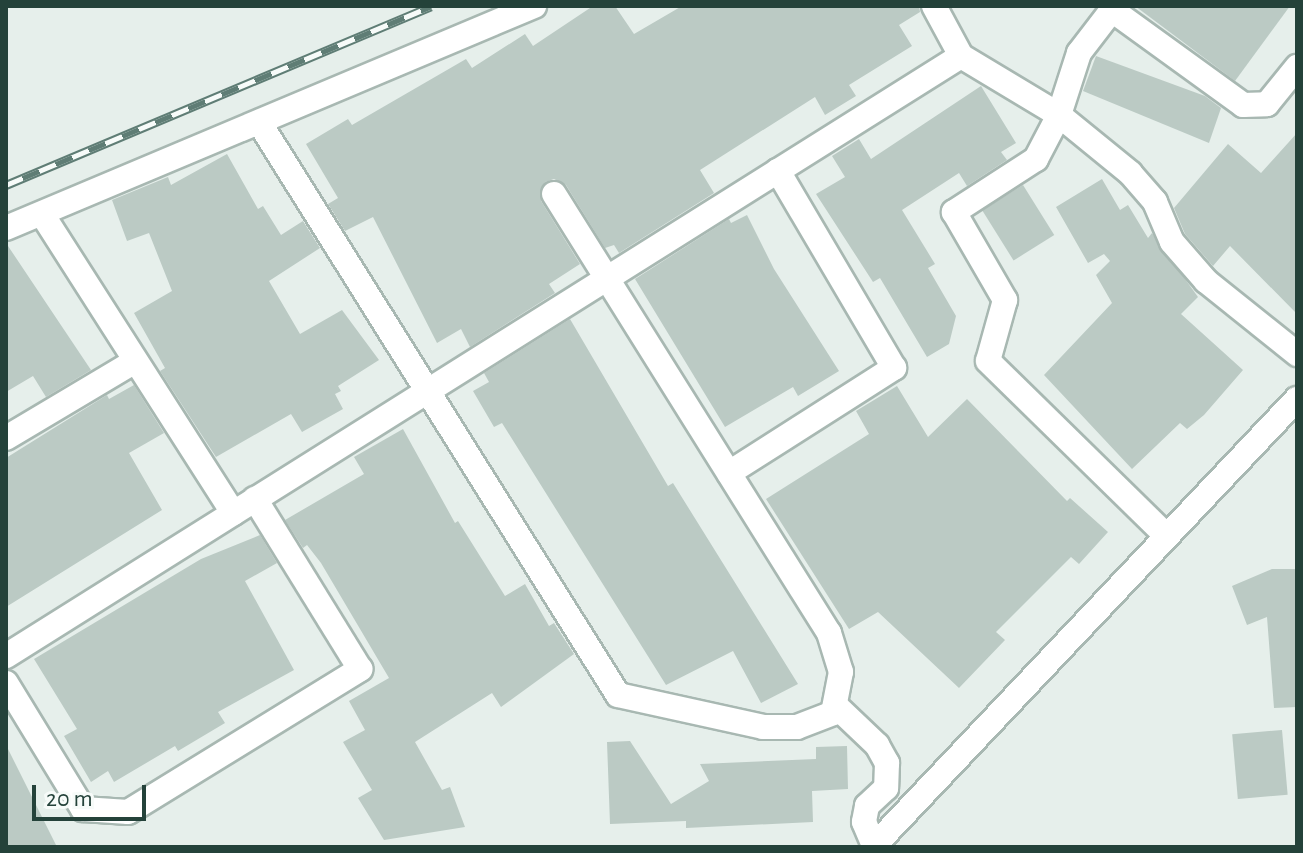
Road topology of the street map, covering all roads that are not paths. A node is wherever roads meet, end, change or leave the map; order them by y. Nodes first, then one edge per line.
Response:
1 (534, 6) edge
2 (934, 6) edge
3 (1114, 8) edge
4 (961, 56) junction
5 (1297, 67) edge
6 (1059, 115) junction
7 (259, 122) junction
8 (778, 171) junction
9 (554, 194) dead end
10 (42, 214) junction
11 (6, 228) edge
12 (605, 280) junction
13 (1297, 354) edge
14 (135, 361) junction
15 (426, 391) junction
16 (1297, 399) edge
17 (6, 438) edge
18 (729, 473) junction
19 (255, 499) junction
20 (233, 513) junction
21 (1167, 536) junction
22 (6, 656) edge
23 (6, 683) edge
24 (836, 706) junction
25 (873, 846) edge

1 - 7 street
2 - 4 street
3 - 5 street
3 - 6 street
4 - 6 street
4 - 8 street
6 - 13 street
6 - 21 street
7 - 10 street
7 - 15 street
8 - 12 street
8 - 18 street
9 - 12 street
10 - 11 street
10 - 14 street
12 - 15 street
12 - 18 street
14 - 17 street
14 - 20 street
15 - 19 street
15 - 24 street
16 - 21 street
18 - 24 street
19 - 20 street
19 - 23 street
20 - 22 street
21 - 25 street
24 - 25 street

